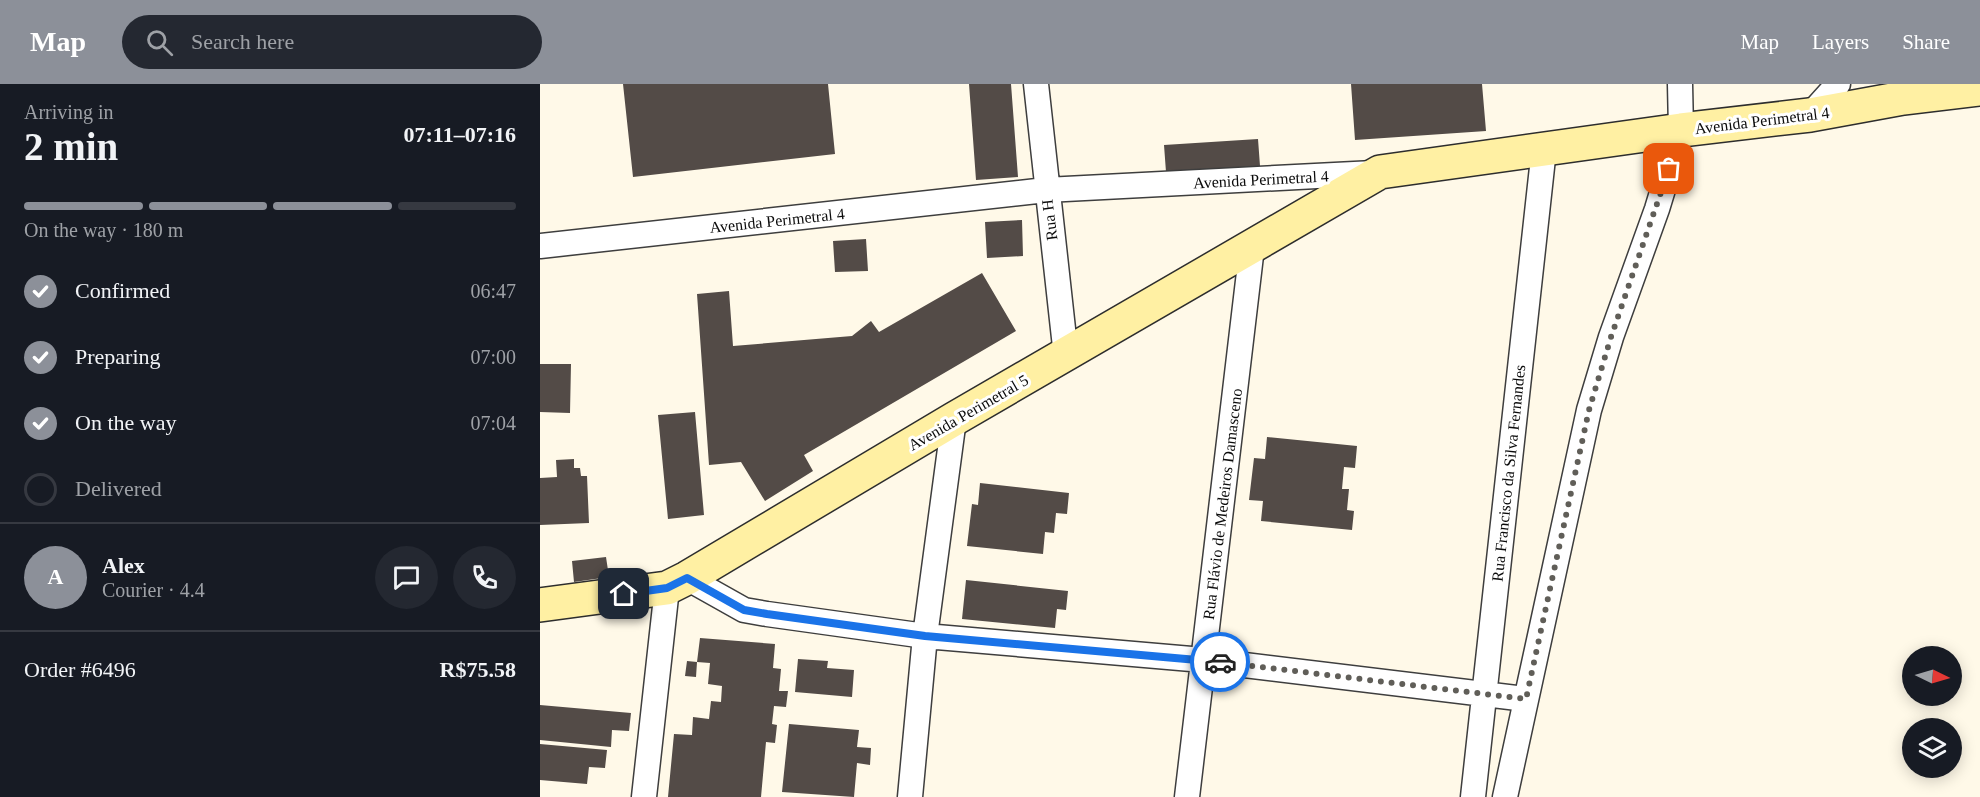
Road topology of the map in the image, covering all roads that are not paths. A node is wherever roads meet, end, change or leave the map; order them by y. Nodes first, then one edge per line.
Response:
1 (1036, 84) edge
2 (1680, 84) edge
3 (1838, 84) edge
4 (1980, 89) edge
5 (1810, 116) junction
6 (1681, 130) junction
7 (1544, 149) junction
8 (1380, 172) junction
9 (1046, 190) junction
10 (540, 246) edge
11 (1252, 247) junction
12 (1066, 356) junction
13 (954, 419) junction
14 (677, 583) junction
15 (540, 605) edge
16 (925, 636) junction
17 (1203, 660) junction
18 (1484, 694) junction
19 (1526, 699) junction
20 (644, 797) edge
21 (910, 797) edge
22 (1187, 797) edge
23 (1473, 797) edge
24 (1505, 797) edge

1 - 9 street, Rua H
2 - 6 street
3 - 5 street
4 - 5 street, Avenida Perimetral 4
5 - 6 street, Avenida Perimetral 4
6 - 7 street, Avenida Perimetral 4
6 - 19 street
7 - 8 street, Avenida Perimetral 4
7 - 18 street, Rua Francisco da Silva Fernandes
8 - 9 street, Avenida Perimetral 4
8 - 11 street, Avenida Perimetral 5
9 - 10 street, Avenida Perimetral 4
9 - 12 street, Rua H
11 - 12 street, Avenida Perimetral 5
11 - 17 street, Rua Flávio de Medeiros Damasceno
12 - 13 street, Avenida Perimetral 5
13 - 14 street, Avenida Perimetral 5
13 - 16 street
14 - 15 street, Avenida Perimetral 5
14 - 16 street
14 - 20 street
16 - 17 street
16 - 21 street
17 - 18 street
17 - 22 street, Rua Flávio de Medeiros Damasceno
18 - 19 street
18 - 23 street, Rua Francisco da Silva Fernandes
19 - 24 street

